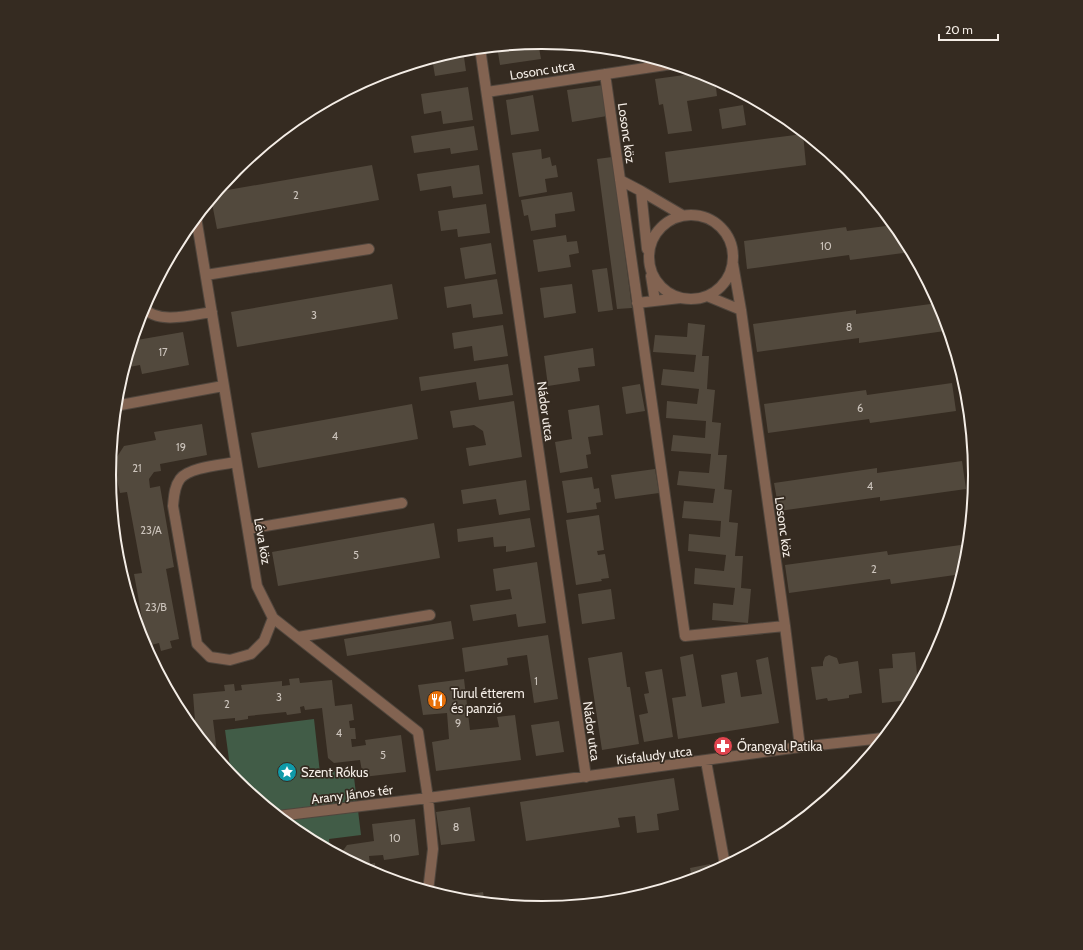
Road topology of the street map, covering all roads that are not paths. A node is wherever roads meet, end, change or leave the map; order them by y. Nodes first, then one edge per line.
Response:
1 (481, 54) edge
2 (659, 66) edge
3 (605, 74) junction
4 (486, 92) junction
5 (620, 180) junction
6 (641, 191) junction
7 (682, 215) junction
8 (197, 225) edge
9 (369, 249) dead end
10 (648, 256) junction
11 (733, 264) junction
12 (650, 270) junction
13 (206, 274) junction
14 (707, 296) junction
15 (680, 298) junction
16 (655, 301) junction
17 (637, 303) junction
18 (742, 310) junction
19 (148, 311) edge
20 (212, 312) junction
21 (224, 386) junction
22 (122, 405) edge
23 (236, 462) junction
24 (402, 503) dead end
25 (248, 529) junction
26 (430, 615) dead end
27 (273, 618) junction
28 (785, 626) junction
29 (298, 636) junction
30 (875, 739) edge
31 (800, 747) junction
32 (706, 761) junction
33 (586, 777) junction
34 (428, 798) junction
35 (285, 815) edge
36 (724, 860) edge
37 (429, 885) edge

1 - 4 street, Nádor utca
2 - 3 street, Losonc utca
3 - 4 street, Losonc utca
3 - 5 street, Losonc köz
4 - 33 street, Nádor utca
5 - 6 street
5 - 17 street, Losonc köz
6 - 7 street
6 - 10 street
7 - 10 street
7 - 11 street
8 - 13 street, Léva köz
9 - 13 street
10 - 12 street
11 - 14 street
11 - 18 street, Losonc köz
12 - 15 street
12 - 16 street
13 - 20 street, Léva köz
14 - 15 street
14 - 18 street
15 - 16 street
16 - 17 street
17 - 28 street, Losonc köz
18 - 28 street, Losonc köz
19 - 20 street
20 - 21 street, Léva köz
21 - 22 street
21 - 23 street, Léva köz
23 - 25 street, Léva köz
23 - 27 street
24 - 25 street
25 - 27 street, Léva köz
26 - 29 street
27 - 29 street, Léva köz
28 - 31 street, Losonc köz
29 - 34 street, Léva köz
30 - 31 street, Kisfaludy utca
31 - 32 street, Kisfaludy utca
32 - 33 street, Kisfaludy utca
32 - 36 street
33 - 34 street, Kisfaludy utca
34 - 35 street, Arany János tér
34 - 37 street, Léva köz

